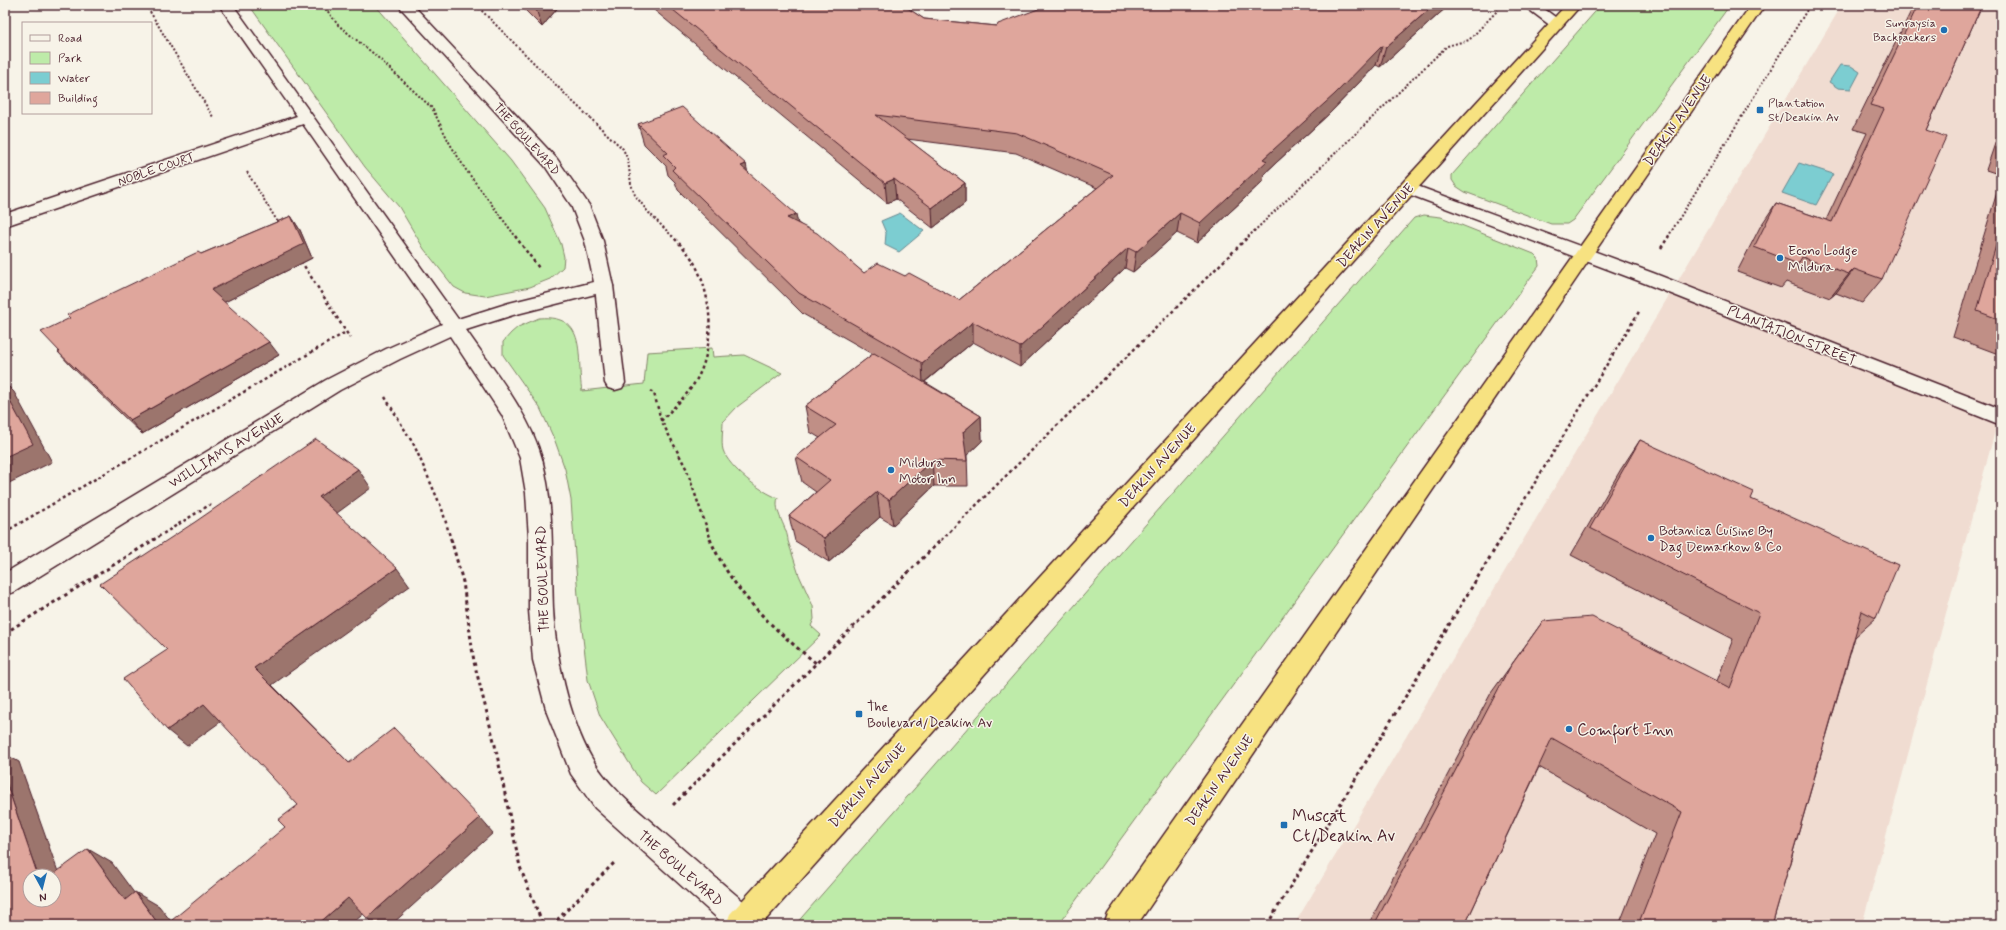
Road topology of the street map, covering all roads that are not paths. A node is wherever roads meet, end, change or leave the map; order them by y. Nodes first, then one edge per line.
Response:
1 (226, 5) edge
2 (405, 5) edge
3 (1530, 5) edge
4 (1574, 5) edge
5 (1758, 5) edge
6 (1556, 24) junction
7 (306, 118) junction
8 (1408, 188) junction
9 (5, 220) edge
10 (1584, 253) junction
11 (604, 286) junction
12 (454, 328) junction
13 (615, 383) road end
14 (2001, 417) edge
15 (5, 585) edge
16 (742, 923) edge
17 (1119, 925) edge

1 - 7 street, THE BOULEVARD
2 - 11 street, THE BOULEVARD
3 - 6 street
4 - 6 highway, DEAKIN AVENUE
5 - 10 highway, DEAKIN AVENUE
6 - 8 highway, DEAKIN AVENUE
7 - 9 street, NOBLE COURT
7 - 12 street, THE BOULEVARD
8 - 10 street, PLANTATION STREET
8 - 16 highway, DEAKIN AVENUE
10 - 14 street, PLANTATION STREET
10 - 17 highway, DEAKIN AVENUE
11 - 12 street
11 - 13 street, THE BOULEVARD
12 - 15 street, WILLIAMS AVENUE
12 - 16 street, THE BOULEVARD

